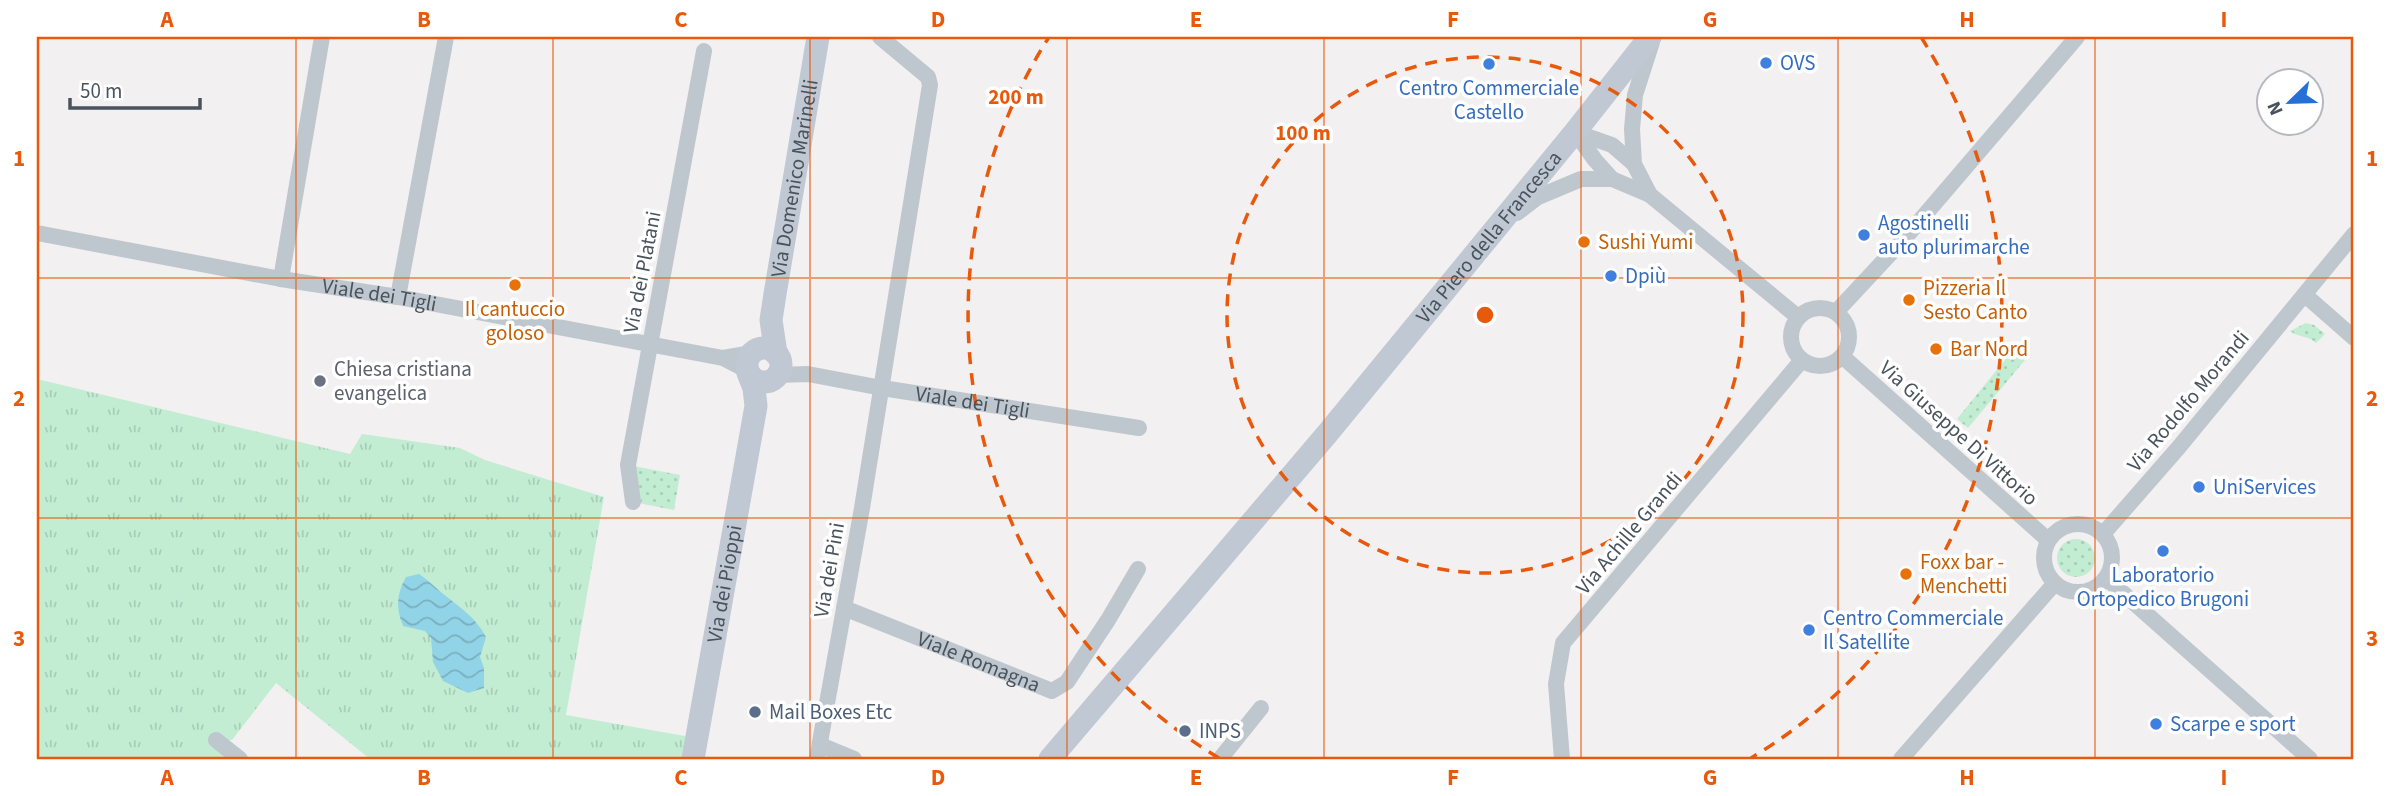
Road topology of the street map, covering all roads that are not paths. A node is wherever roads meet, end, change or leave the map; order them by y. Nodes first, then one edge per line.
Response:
1 (322, 37) edge
2 (446, 37) edge
3 (818, 37) edge
4 (880, 37) edge
5 (1652, 37) edge
6 (2077, 37) edge
7 (704, 51) dead end
8 (1575, 132) junction
9 (1634, 164) junction
10 (1612, 178) junction
11 (1650, 195) junction
12 (1494, 231) junction
13 (37, 233) edge
14 (2354, 234) edge
15 (281, 279) junction
16 (2305, 295) junction
17 (398, 297) junction
18 (1836, 313) junction
19 (1798, 317) junction
20 (2354, 338) edge
21 (650, 344) junction
22 (1842, 356) junction
23 (1802, 360) junction
24 (764, 365) junction
25 (882, 388) junction
26 (1139, 428) dead end
27 (633, 502) dead end
28 (2103, 534) junction
29 (2048, 540) junction
30 (1138, 569) dead end
31 (2106, 578) junction
32 (2054, 583) junction
33 (844, 608) junction
34 (1261, 708) dead end
35 (216, 740) dead end
36 (818, 752) edge
37 (240, 759) edge
38 (693, 759) edge
39 (854, 759) edge
40 (1050, 759) edge
41 (1220, 759) edge
42 (1562, 759) edge
43 (1901, 759) edge
44 (2310, 759) edge

1 - 15 street
2 - 17 street
3 - 24 main road, Via Domenico Marinelli
4 - 25 street
5 - 8 main road, Via Piero della Francesca
5 - 9 street
6 - 18 street
7 - 21 street, Via dei Platani
8 - 9 street
8 - 10 street
8 - 12 main road, Via Piero della Francesca
9 - 11 street
10 - 11 street
10 - 12 street
11 - 19 street
12 - 40 main road, Via Piero della Francesca
13 - 15 street, Viale dei Tigli
14 - 16 street, Via Rodolfo Morandi
15 - 17 street, Viale dei Tigli
16 - 20 street
16 - 28 street, Via Rodolfo Morandi
17 - 21 street, Viale dei Tigli
18 - 19 street
18 - 22 street
19 - 23 street
21 - 24 street, Viale dei Tigli
21 - 27 street, Via dei Platani
22 - 23 street
22 - 29 street, Via Giuseppe Di Vittorio
23 - 42 street, Via Achille Grandi
24 - 25 street, Viale dei Tigli
24 - 38 main road, Via dei Pioppi
25 - 26 street, Viale dei Tigli
25 - 33 street, Via dei Pini
28 - 29 street
28 - 31 street
29 - 32 street
30 - 33 street, Viale Romagna
31 - 32 street
31 - 44 street
32 - 43 street
33 - 36 street, Via dei Pini
34 - 41 street
35 - 37 street
36 - 39 street

